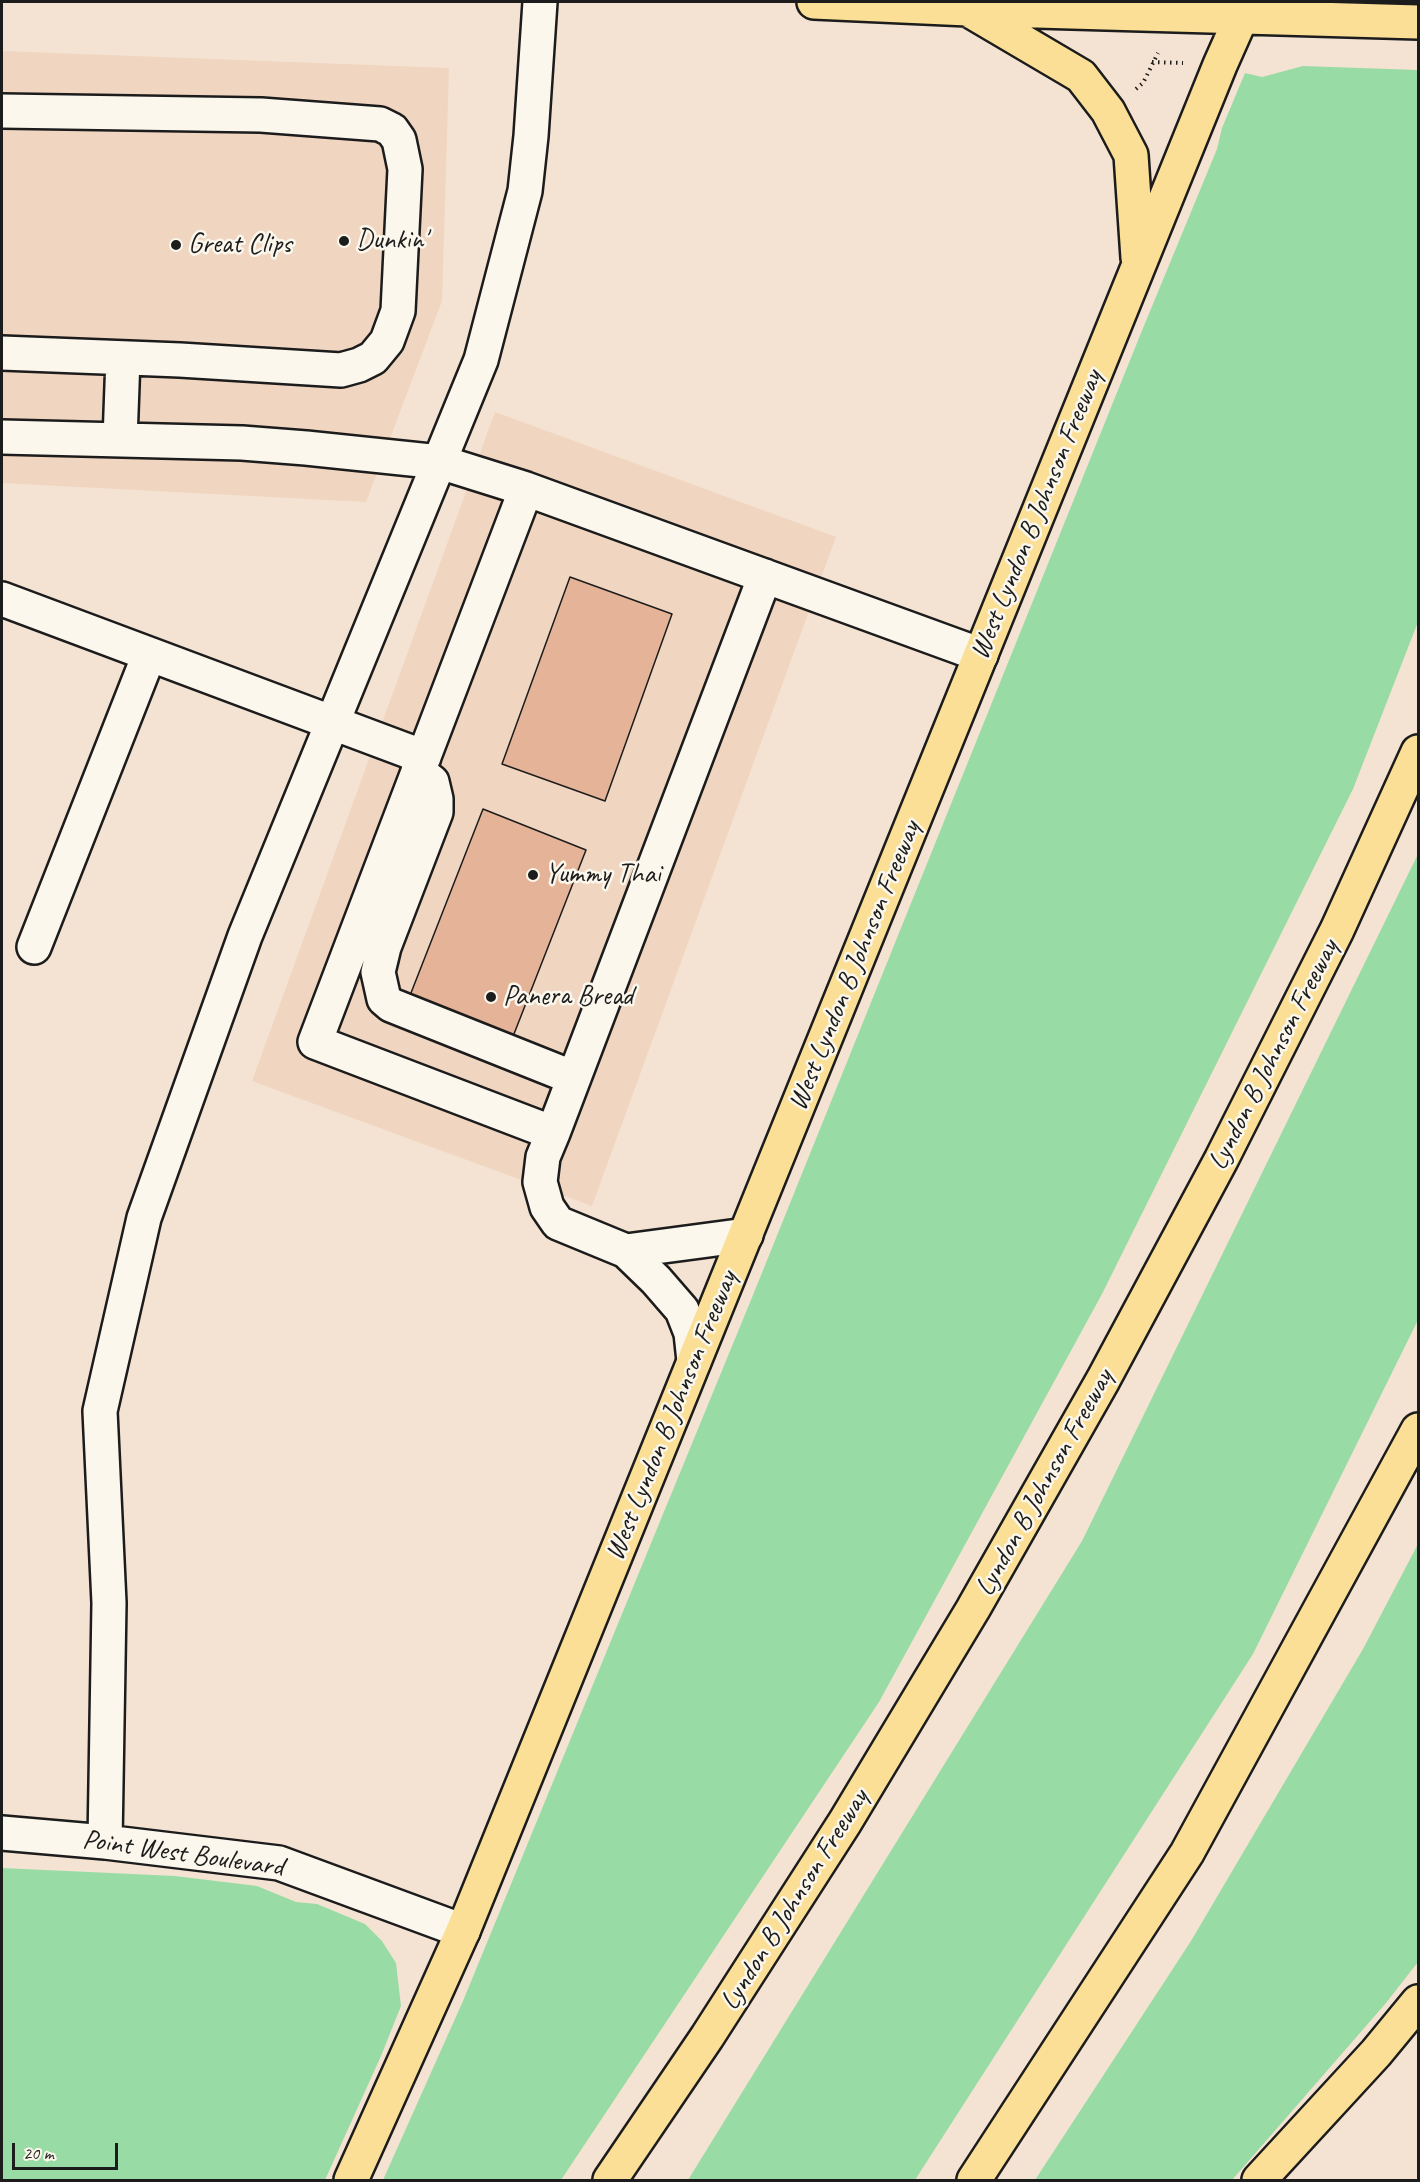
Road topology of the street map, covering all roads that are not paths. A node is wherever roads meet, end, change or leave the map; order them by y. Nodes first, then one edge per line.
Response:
1 (540, 2) edge
2 (814, 2) edge
3 (968, 9) junction
4 (1244, 9) edge
5 (1419, 22) edge
6 (2, 111) edge
7 (1138, 267) junction
8 (2, 353) edge
9 (123, 358) junction
10 (2, 437) edge
11 (120, 440) junction
12 (440, 462) junction
13 (526, 489) junction
14 (765, 576) junction
15 (2, 599) edge
16 (149, 655) junction
17 (981, 655) junction
18 (333, 724) junction
19 (1419, 752) edge
20 (421, 764) junction
21 (34, 947) dead end
22 (574, 1078) junction
23 (553, 1133) junction
24 (746, 1235) junction
25 (626, 1251) junction
26 (694, 1361) junction
27 (1419, 1430) edge
28 (2, 1833) edge
29 (105, 1842) junction
30 (463, 1931) junction
31 (1419, 2001) edge
32 (351, 2181) edge
33 (610, 2181) edge
34 (974, 2181) edge
35 (1259, 2181) edge

1 - 12 street
2 - 3 main road
3 - 4 main road
3 - 7 main road
4 - 5 main road
4 - 7 main road, West Lyndon B Johnson Freeway
6 - 9 street
7 - 17 main road, West Lyndon B Johnson Freeway
8 - 9 street
9 - 11 street
10 - 11 street
11 - 12 street
12 - 13 street
12 - 18 street
13 - 14 street
13 - 20 street
14 - 17 street
14 - 22 street
15 - 16 street
16 - 18 street
16 - 21 street
17 - 24 main road, West Lyndon B Johnson Freeway
18 - 20 street
18 - 29 street
19 - 33 main road, Lyndon B Johnson Freeway
20 - 22 street
20 - 23 street
22 - 23 street
23 - 25 street
24 - 25 street
24 - 26 main road, West Lyndon B Johnson Freeway
25 - 26 street
26 - 30 main road, West Lyndon B Johnson Freeway
27 - 34 main road
28 - 29 street, Point West Boulevard
29 - 30 street, Point West Boulevard
30 - 32 main road, West Lyndon B Johnson Freeway
31 - 35 main road

